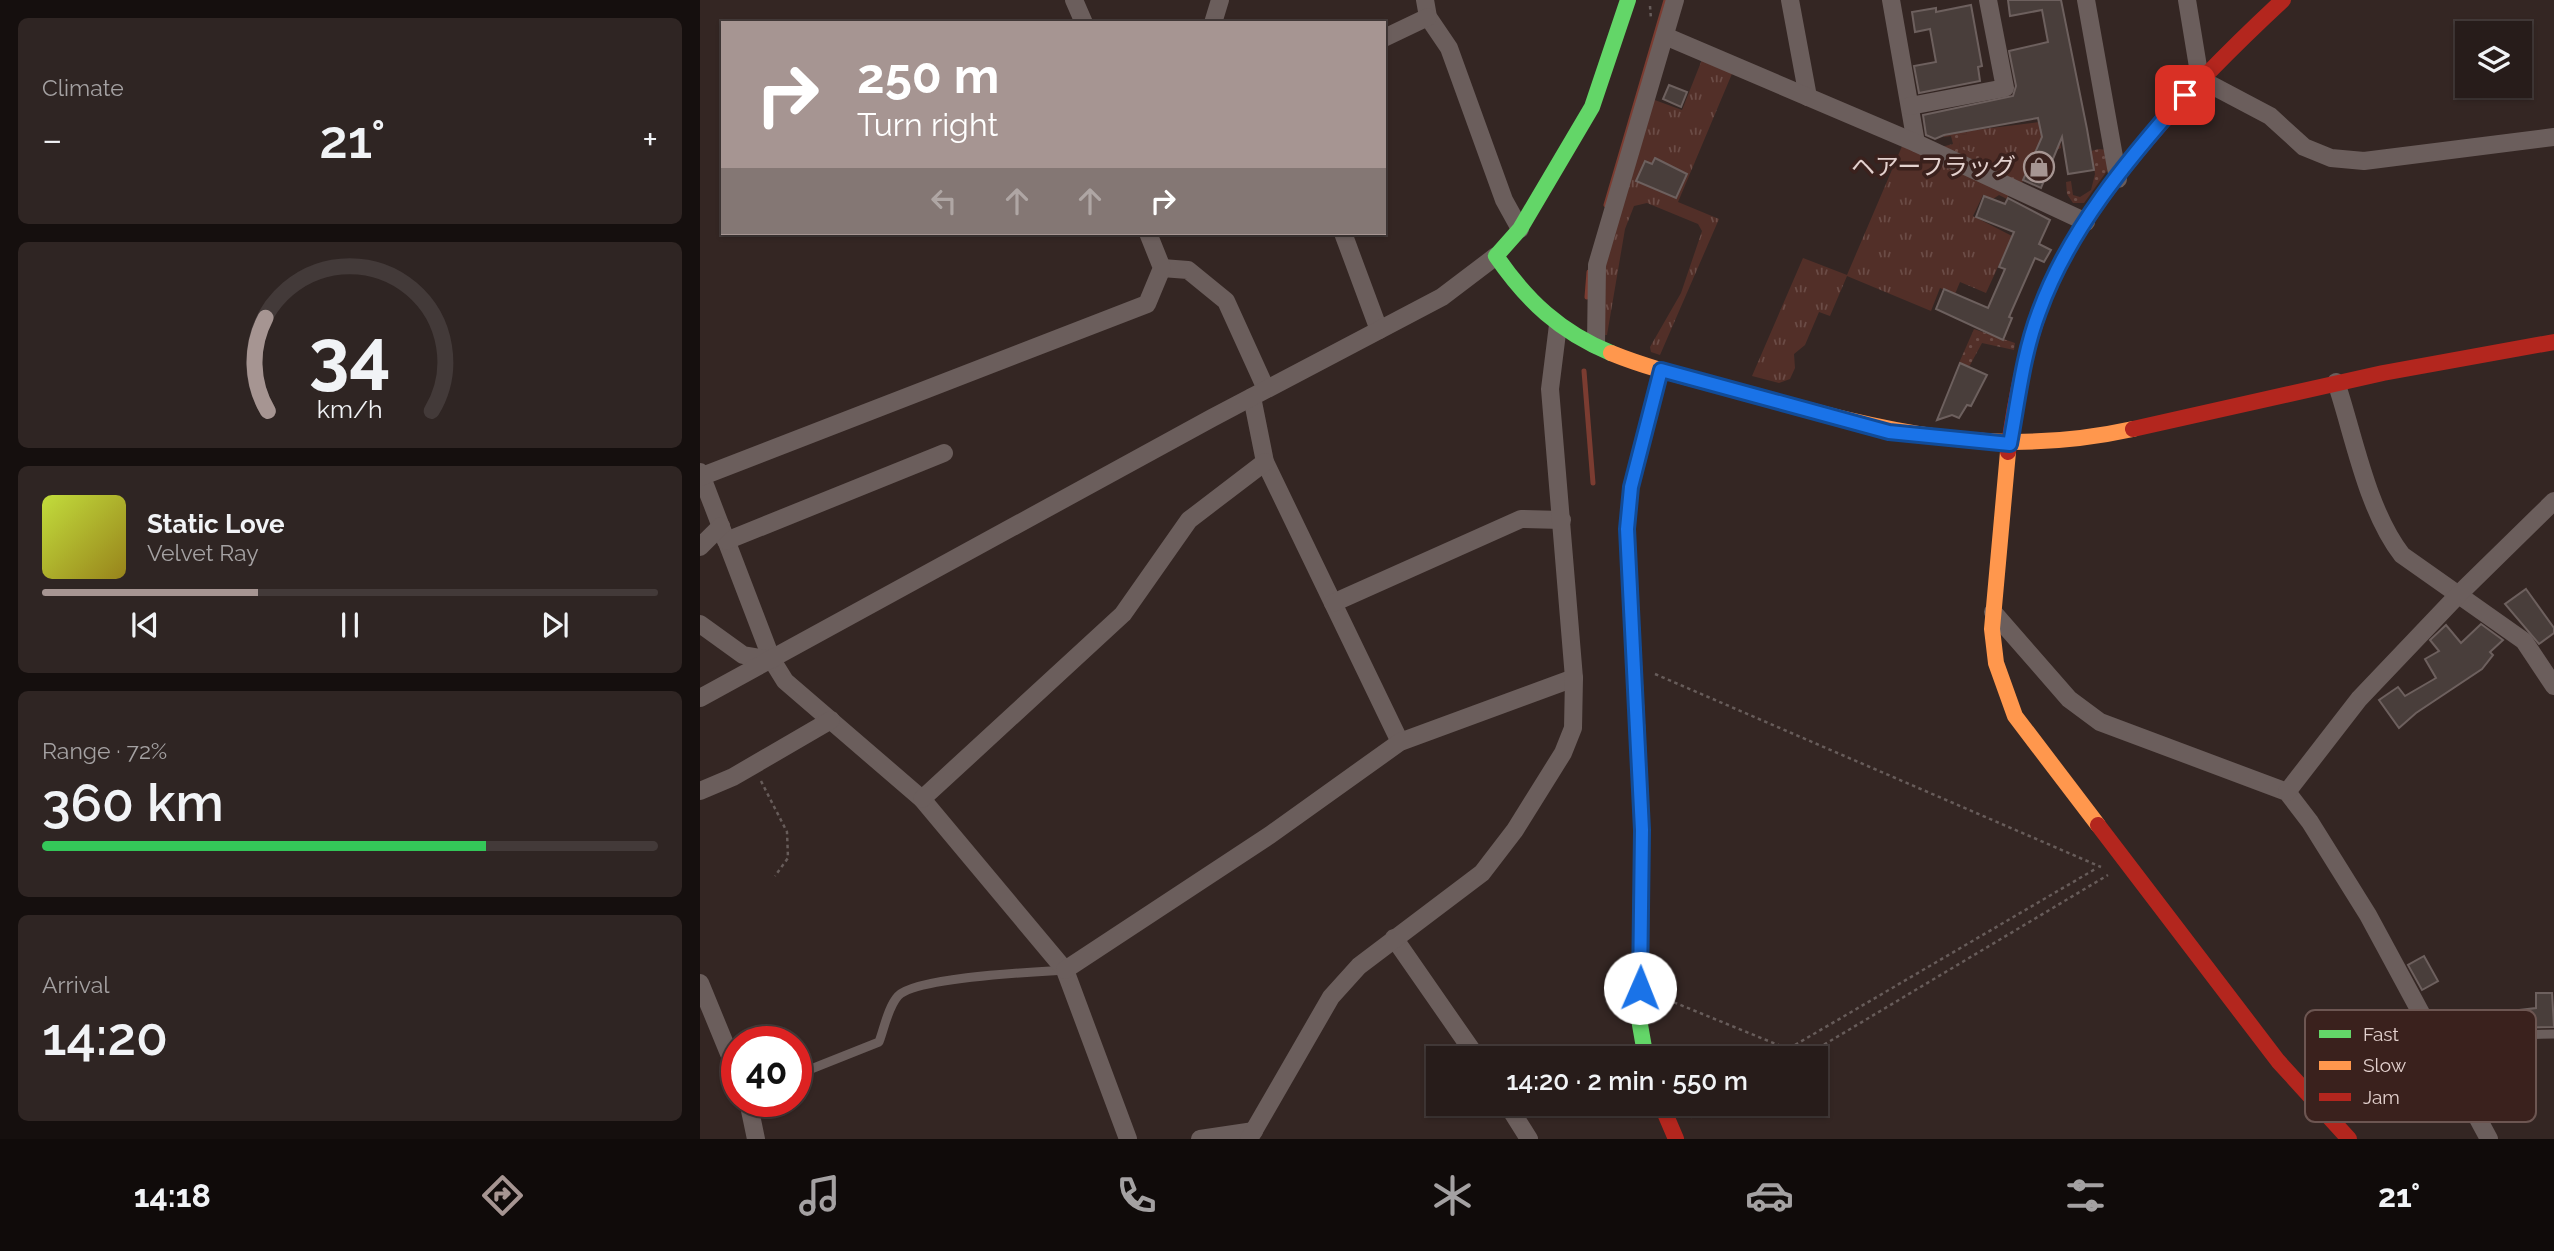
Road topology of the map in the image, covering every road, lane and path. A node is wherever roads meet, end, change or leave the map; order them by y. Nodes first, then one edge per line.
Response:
1 (1074, 0) edge
2 (1220, 0) edge
3 (1628, 0) edge
4 (1650, 0) edge
5 (1675, 0) edge
6 (1790, 0) edge
7 (1891, 0) edge
8 (1988, 0) edge
9 (2086, 0) edge
10 (2187, 0) edge
11 (2282, 0) edge
12 (1427, 8) edge
13 (1650, 19) dead end
14 (1083, 21) edge
15 (1214, 21) edge
16 (1386, 36) edge
17 (1665, 36) junction
18 (2200, 79) junction
19 (1808, 97) junction
20 (1910, 106) junction
21 (2554, 137) edge
22 (1916, 143) junction
23 (2118, 178) junction
24 (2085, 222) junction
25 (1520, 229) junction
26 (1149, 235) edge
27 (1344, 235) edge
28 (1496, 256) junction
29 (1162, 268) junction
30 (1558, 325) junction
31 (1379, 330) junction
32 (2554, 342) edge
33 (1596, 345) junction
34 (1661, 370) junction
35 (2336, 382) junction
36 (1259, 393) junction
37 (2010, 444) junction
38 (944, 453) dead end
39 (1265, 462) junction
40 (701, 475) edge
41 (2554, 501) edge
42 (1562, 520) junction
43 (722, 528) junction
44 (700, 534) edge
45 (700, 547) edge
46 (2458, 595) junction
47 (1333, 603) junction
48 (1993, 612) junction
49 (700, 624) edge
50 (772, 660) junction
51 (1631, 664) junction
52 (1574, 678) junction
53 (2554, 686) edge
54 (700, 698) edge
55 (831, 720) junction
56 (1400, 742) junction
57 (754, 765) junction
58 (700, 791) edge
59 (2287, 792) junction
60 (922, 799) junction
61 (2126, 863) junction
62 (2097, 868) junction
63 (775, 876) dead end
64 (1394, 938) junction
65 (1065, 970) junction
66 (700, 984) edge
67 (1640, 988) junction
68 (2420, 1010) edge
69 (2536, 1034) edge
70 (2554, 1034) edge
71 (721, 1035) edge
72 (1469, 1046) edge
73 (1644, 1046) edge
74 (1781, 1046) edge
75 (1793, 1046) edge
76 (1822, 1046) edge
77 (812, 1069) edge
78 (2305, 1091) edge
79 (1515, 1116) edge
80 (1666, 1116) edge
81 (1704, 1116) edge
82 (751, 1117) edge
83 (2333, 1122) edge
84 (2480, 1122) edge
85 (1673, 1134) edge
86 (1252, 1135) edge
87 (756, 1139) edge
88 (1128, 1139) edge
89 (1200, 1139) edge
90 (1529, 1139) edge
91 (2348, 1139) edge
92 (2489, 1139) edge

1 - 14 street
2 - 15 street
3 - 25 street
4 - 13 path
5 - 17 street
6 - 19 street
7 - 20 street
8 - 20 street
9 - 23 street
10 - 18 street
11 - 18 street
12 - 16 street
12 - 25 street
17 - 19 street
17 - 33 street
18 - 21 street
18 - 23 street
19 - 22 street
20 - 22 street
22 - 24 street
23 - 24 street
24 - 37 street
25 - 28 street
26 - 29 street
27 - 31 street
28 - 30 street
28 - 31 street
29 - 36 street
29 - 40 street
30 - 33 street
30 - 42 street
31 - 36 street
32 - 35 street
33 - 34 street
34 - 37 street
34 - 51 street
35 - 37 street
35 - 46 street
36 - 39 street
36 - 50 street
37 - 48 street
38 - 43 street
39 - 47 street
39 - 60 street
40 - 43 street
41 - 46 street
42 - 47 street
42 - 52 street
43 - 44 street
43 - 45 street
43 - 50 street
46 - 53 street
46 - 59 street
47 - 56 street
48 - 59 street
48 - 61 street
49 - 50 street
50 - 54 street
50 - 55 street
51 - 62 path
51 - 67 street
52 - 56 street
52 - 64 street
55 - 57 street
55 - 60 street
56 - 65 street
57 - 58 street
57 - 63 path
59 - 68 street
60 - 65 street
61 - 62 path
61 - 76 path
61 - 78 street
62 - 75 path
64 - 72 street
64 - 86 street
65 - 77 lane
65 - 88 street
66 - 71 street
67 - 73 street
67 - 74 path
69 - 70 lane
79 - 90 street
80 - 85 street
81 - 85 path
82 - 87 street
83 - 91 street
84 - 92 street
86 - 89 street

